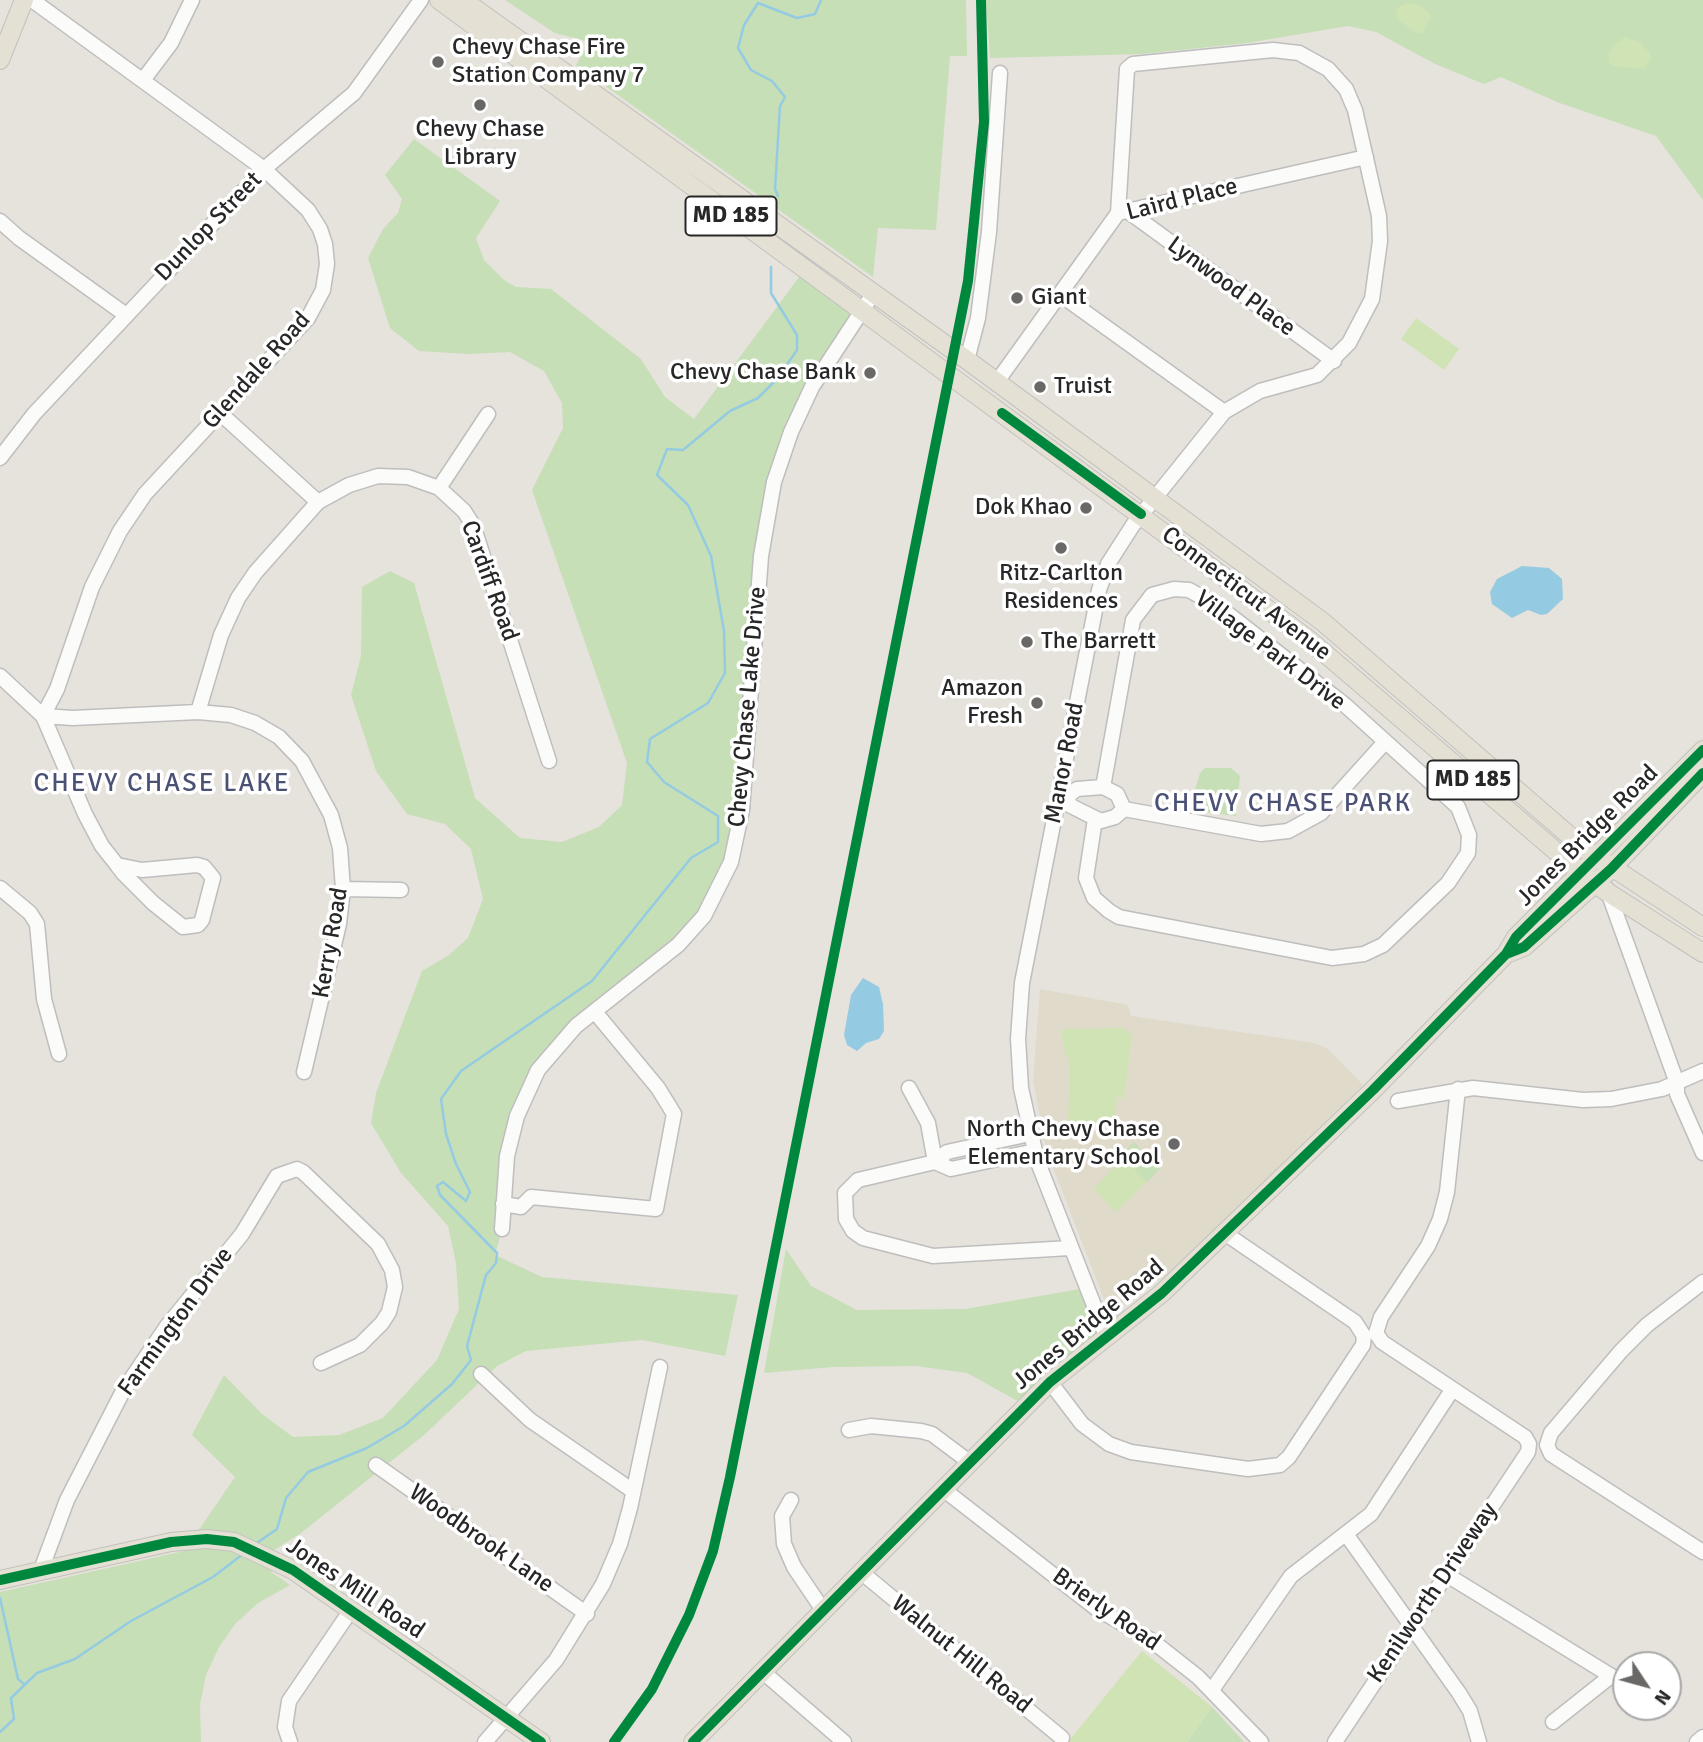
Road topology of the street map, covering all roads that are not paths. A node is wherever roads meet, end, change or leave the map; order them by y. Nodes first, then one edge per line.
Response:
1 (24, 0) edge
2 (32, 0) edge
3 (192, 0) edge
4 (421, 0) edge
5 (439, 0) edge
6 (463, 0) edge
7 (0, 60) edge
8 (1000, 73) dead end
9 (143, 79) junction
10 (1366, 156) junction
11 (264, 169) junction
12 (1124, 212) junction
13 (0, 221) edge
14 (873, 294) junction
15 (1061, 295) junction
16 (860, 312) junction
17 (126, 315) junction
18 (967, 360) junction
19 (1334, 361) junction
20 (996, 383) junction
21 (1224, 412) junction
22 (220, 413) junction
23 (488, 414) dead end
24 (0, 458) edge
25 (439, 488) junction
26 (1154, 497) junction
27 (318, 502) junction
28 (1141, 514) junction
29 (0, 676) edge
30 (198, 712) junction
31 (43, 716) junction
32 (1385, 742) junction
33 (1703, 750) edge
34 (549, 761) dead end
35 (1703, 773) edge
36 (1103, 787) junction
37 (1063, 796) junction
38 (1124, 809) junction
39 (1095, 819) junction
40 (117, 865) junction
41 (1597, 871) junction
42 (0, 888) edge
43 (344, 890) junction
44 (401, 890) dead end
45 (1609, 895) junction
46 (1703, 927) edge
47 (1703, 953) edge
48 (594, 1012) junction
49 (59, 1054) dead end
50 (1703, 1071) edge
51 (304, 1072) dead end
52 (1677, 1083) junction
53 (909, 1088) dead end
54 (1458, 1089) junction
55 (1398, 1101) dead end
56 (1030, 1134) junction
57 (1700, 1147) edge
58 (1035, 1152) junction
59 (935, 1163) junction
60 (503, 1204) junction
61 (502, 1229) dead end
62 (1226, 1234) junction
63 (1070, 1248) junction
64 (1703, 1282) edge
65 (1370, 1335) junction
66 (1106, 1336) junction
67 (321, 1363) dead end
68 (660, 1367) dead end
69 (481, 1374) dead end
70 (1049, 1382) junction
71 (1452, 1390) junction
72 (849, 1430) dead end
73 (968, 1461) junction
74 (376, 1465) dead end
75 (943, 1489) junction
76 (632, 1491) junction
77 (791, 1500) dead end
78 (1346, 1534) junction
79 (1703, 1552) edge
80 (41, 1570) junction
81 (861, 1572) junction
82 (1447, 1575) junction
83 (0, 1580) edge
84 (351, 1610) junction
85 (823, 1610) junction
86 (587, 1614) junction
87 (1412, 1625) junction
88 (762, 1671) junction
89 (1611, 1676) joint
90 (1212, 1690) junction
91 (506, 1717) junction
92 (1553, 1722) dead end
93 (1703, 1737) edge
94 (1062, 1738) dead end
95 (698, 1739) edge
96 (290, 1742) edge
97 (485, 1742) edge
98 (541, 1742) edge
99 (844, 1742) edge
100 (1261, 1742) edge
101 (1335, 1742) edge
102 (1479, 1742) edge
103 (1697, 1742) edge

1 - 7 main road
2 - 9 street, Glendale Road
3 - 9 street
4 - 11 street, Dunlop Street
5 - 16 main road, Connecticut Avenue / MD 185
6 - 14 main road, Connecticut Avenue / MD 185
8 - 18 street
9 - 11 street, Glendale Road
10 - 12 street, Laird Place
10 - 12 street, Manor Road
10 - 19 street, Manor Road
11 - 17 street, Dunlop Street
11 - 22 street, Glendale Road
12 - 15 street, Laird Place
12 - 19 street, Lynwood Place
13 - 17 street
14 - 16 street, Chevy Chase Lake Drive
14 - 18 main road, Connecticut Avenue / MD 185
15 - 20 street, Laird Place
15 - 21 street
16 - 28 main road, Connecticut Avenue / MD 185
16 - 48 street, Chevy Chase Lake Drive
17 - 24 street, Dunlop Street
18 - 20 main road, Connecticut Avenue / MD 185
19 - 21 street, Manor Road
20 - 26 main road, Connecticut Avenue / MD 185
21 - 26 street, Manor Road
22 - 27 street
22 - 31 street, Glendale Road
23 - 25 street
25 - 27 street, Cardiff Road
25 - 34 street, Cardiff Road
26 - 28 street, Manor Road
26 - 41 main road, Connecticut Avenue / MD 185
27 - 30 street, Cardiff Road
28 - 37 street, Manor Road
28 - 41 main road, Connecticut Avenue / MD 185
29 - 31 street
30 - 31 street, Kerry Road
30 - 43 street, Kerry Road
31 - 40 street
32 - 36 street, Village Park Drive
32 - 38 street
32 - 39 street, Village Park Drive
33 - 41 main road, Jones Bridge Road
35 - 41 main road, Jones Bridge Road
36 - 37 street
36 - 38 street
37 - 39 street
37 - 56 street, Manor Road
38 - 39 street
40 - 40 street
41 - 45 main road, Connecticut Avenue / MD 185
41 - 46 main road, Connecticut Avenue / MD 185
41 - 62 main road, Jones Bridge Road
42 - 49 street
43 - 44 street
43 - 51 street, Kerry Road
45 - 47 main road, Connecticut Avenue / MD 185
45 - 52 street
48 - 60 street, Chevy Chase Lake Drive
48 - 60 street
50 - 52 street
52 - 54 street
52 - 57 street
53 - 59 street
54 - 55 street
54 - 65 street
56 - 58 street, Manor Road
56 - 59 street
58 - 59 street
58 - 63 street, Manor Road
59 - 63 street
60 - 61 street, Chevy Chase Lake Drive
62 - 65 street
62 - 66 main road, Jones Bridge Road
63 - 66 street, Manor Road
64 - 79 street
65 - 70 street
65 - 71 street
66 - 70 main road, Jones Bridge Road
67 - 80 street, Farmington Drive
68 - 76 street
69 - 76 street
70 - 73 main road, Jones Bridge Road
71 - 78 street
71 - 82 street, Kenilworth Driveway
72 - 73 street
73 - 75 main road, Jones Bridge Road
74 - 86 street, Woodbrook Lane
75 - 81 main road, Jones Bridge Road
75 - 90 street, Brierly Road
76 - 86 street
77 - 85 street
78 - 87 street
78 - 90 street
80 - 83 main road, Jones Mill Road
80 - 84 main road, Jones Mill Road
81 - 85 main road, Jones Bridge Road
81 - 94 street, Walnut Hill Road
82 - 87 street, Kenilworth Driveway
82 - 89 street
84 - 91 main road, Jones Mill Road
84 - 96 street
85 - 88 main road, Jones Bridge Road
86 - 91 street
87 - 101 street, Kenilworth Driveway
87 - 102 street
88 - 95 main road, Jones Bridge Road
88 - 99 street
89 - 92 street
90 - 100 street, Brierly Road
91 - 97 street
91 - 98 main road, Jones Mill Road
93 - 103 street

